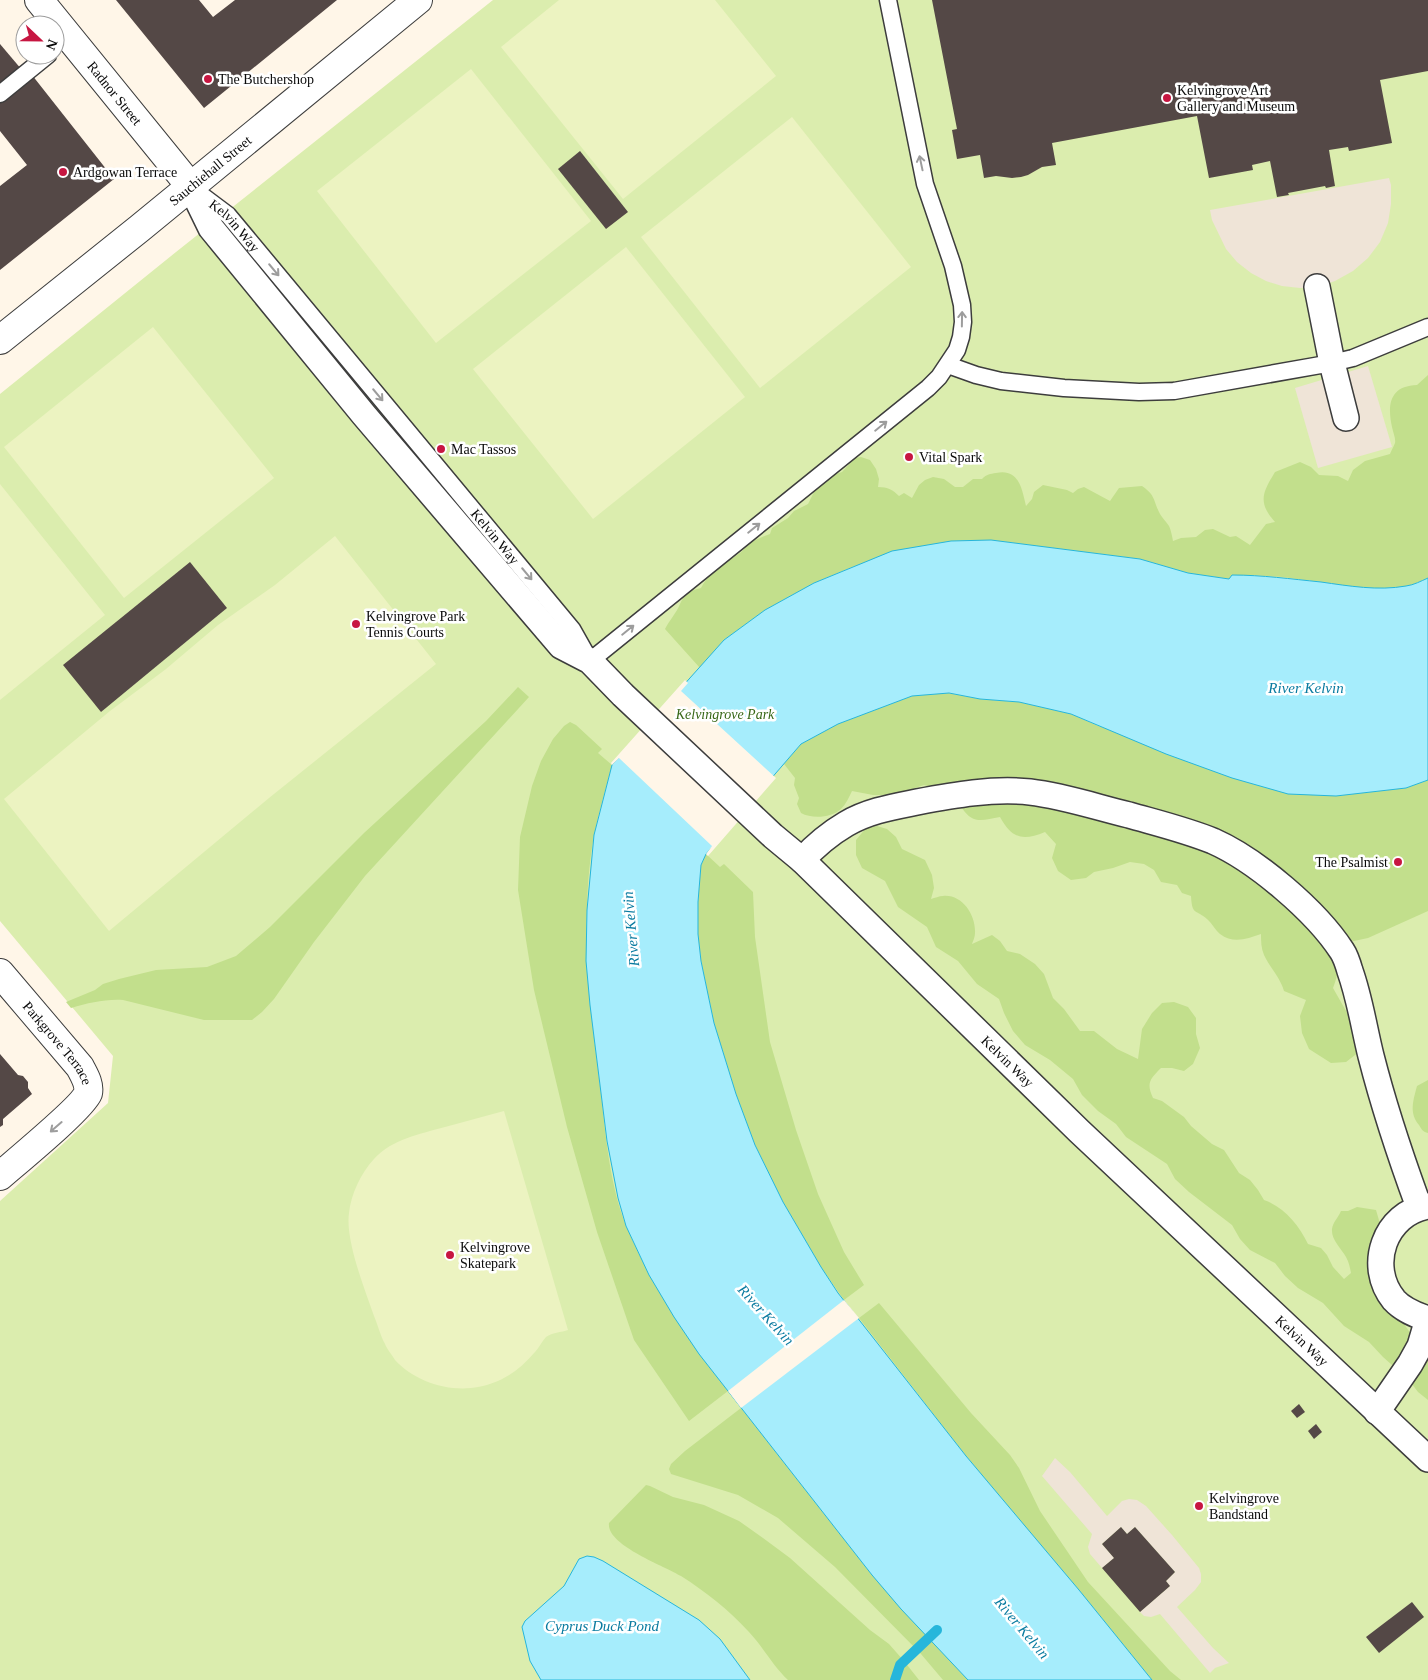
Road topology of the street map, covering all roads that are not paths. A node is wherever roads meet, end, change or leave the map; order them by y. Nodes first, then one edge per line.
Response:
1 (39, 0) edge
2 (888, 0) edge
3 (410, 2) edge
4 (47, 15) edge
5 (65, 46) edge
6 (36, 65) edge
7 (0, 94) edge
8 (191, 187) junction
9 (1317, 286) dead end
10 (1428, 327) edge
11 (0, 340) edge
12 (1332, 363) junction
13 (948, 365) junction
14 (1346, 418) dead end
15 (590, 661) junction
16 (802, 860) junction
17 (0, 973) edge
18 (0, 1176) edge
19 (1424, 1206) edge
20 (1428, 1319) edge
21 (1377, 1412) junction
22 (1428, 1460) edge

1 - 4 street, Radnor Street
13 -> 2 lane
3 - 8 street, Sauchiehall Street
5 - 8 street, Radnor Street
6 - 7 lane
8 - 11 street, Sauchiehall Street
8 - 15 street, Kelvin Way
9 - 12 street
10 - 12 lane
12 - 13 lane
12 - 14 street
15 -> 13 lane
15 - 16 street, Kelvin Way
16 - 19 street
16 - 21 street, Kelvin Way
17 -> 18 street, Parkgrove Terrace
19 - 20 street
20 - 21 street
21 - 22 street, Kelvin Way

